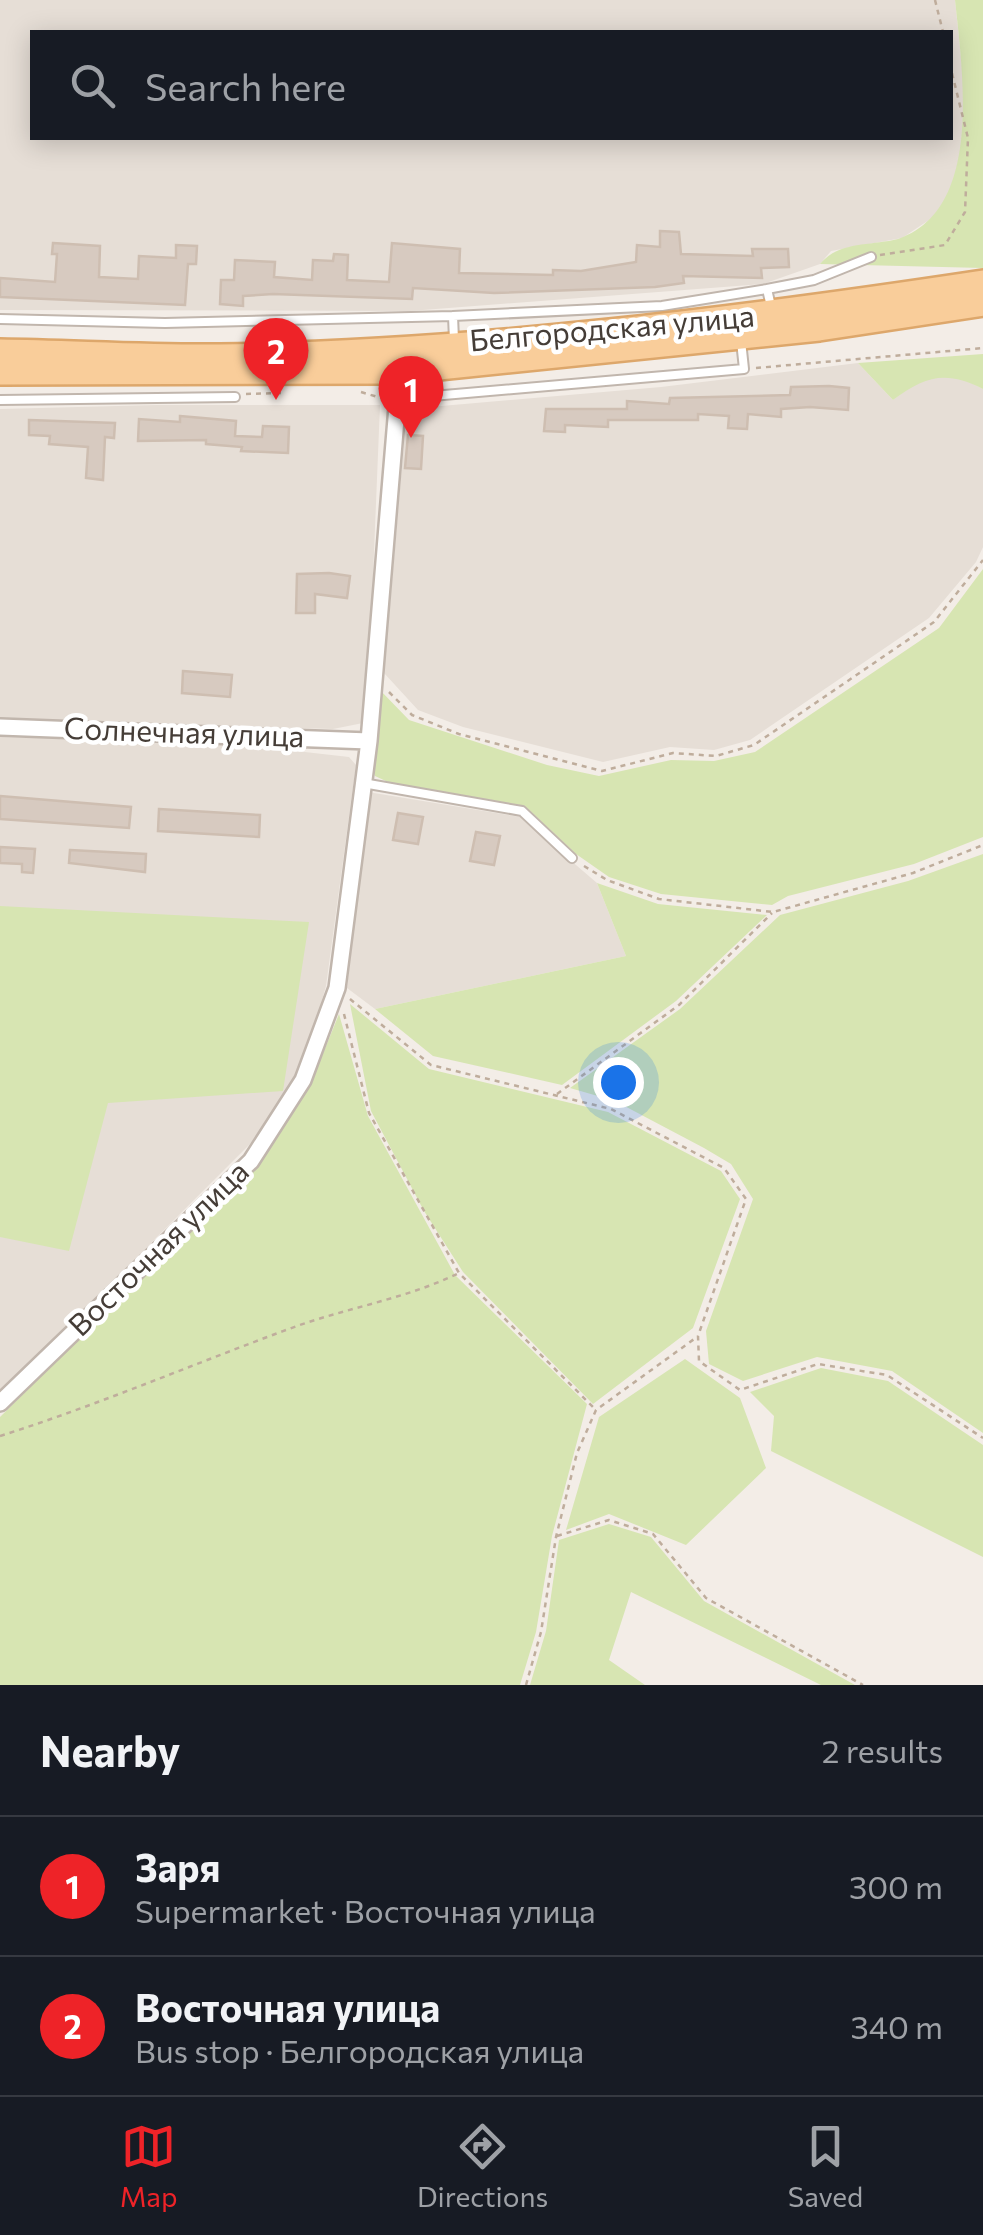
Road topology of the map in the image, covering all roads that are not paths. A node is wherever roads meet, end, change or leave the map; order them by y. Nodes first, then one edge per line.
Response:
1 (871, 257) road end
2 (983, 283) edge
3 (770, 302) junction
4 (983, 303) edge
5 (453, 316) junction
6 (0, 318) edge
7 (740, 336) junction
8 (454, 344) junction
9 (0, 352) edge
10 (399, 360) junction
11 (0, 372) edge
12 (235, 397) road end
13 (398, 399) junction
14 (0, 400) edge
15 (0, 728) edge
16 (369, 741) junction
17 (363, 782) junction
18 (572, 858) road end
19 (0, 1404) edge

1 - 3 lane
2 - 3 main road, Белгородская улица
3 - 5 lane
3 - 8 main road, Белгородская улица
4 - 7 main road, Белгородская улица
5 - 6 lane
5 - 8 lane
7 - 10 main road, Белгородская улица
7 - 13 lane
8 - 10 main road, Белгородская улица
9 - 10 main road, Белгородская улица
10 - 11 main road, Белгородская улица
10 - 13 street, Восточная улица
12 - 14 lane
13 - 16 street, Восточная улица
15 - 16 street, Солнечная улица
16 - 17 street, Восточная улица
17 - 18 lane
17 - 19 street, Восточная улица

